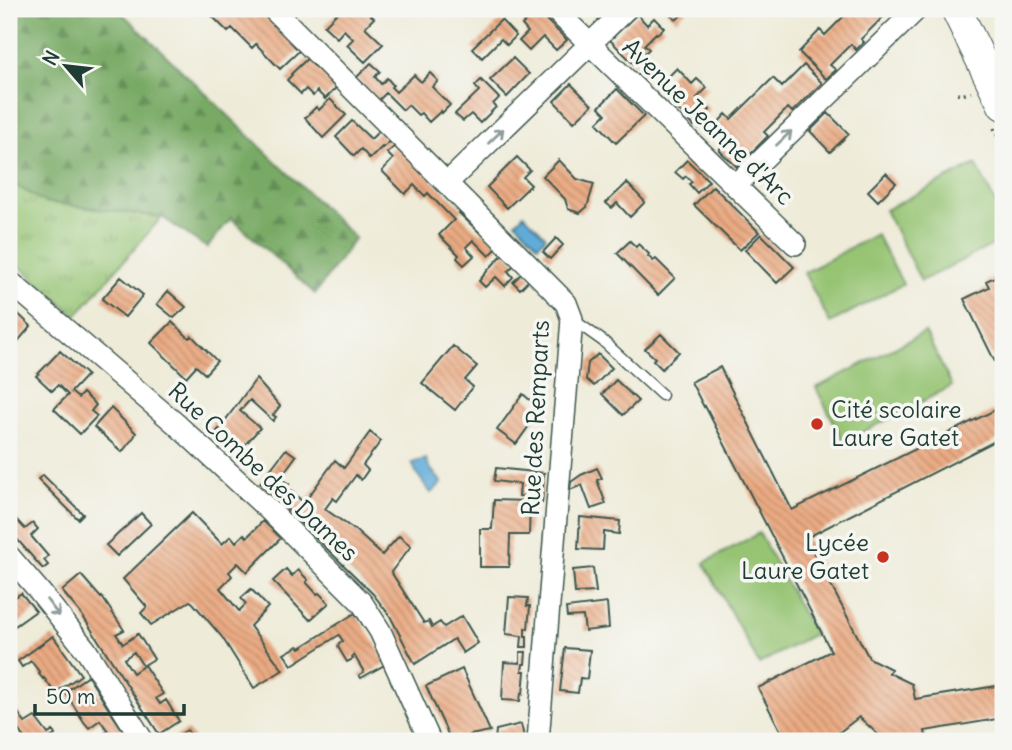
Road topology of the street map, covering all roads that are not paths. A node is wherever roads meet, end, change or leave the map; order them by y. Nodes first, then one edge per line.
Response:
1 (273, 9) edge
2 (554, 9) edge
3 (626, 9) edge
4 (916, 9) edge
5 (956, 9) edge
6 (590, 45) junction
7 (1003, 105) edge
8 (447, 183) junction
9 (735, 186) junction
10 (796, 244) dead end
11 (9, 281) edge
12 (572, 319) junction
13 (662, 396) dead end
14 (9, 556) edge
15 (143, 741) edge
16 (430, 741) edge
17 (538, 741) edge

1 - 8 street, Rue des Remparts
2 - 6 street, Avenue Jeanne d'Arc
3 - 6 street
9 -> 4 street
5 - 7 main road
8 -> 6 street
6 - 9 street, Avenue Jeanne d'Arc
8 - 12 street, Rue des Remparts
9 - 10 street, Avenue Jeanne d'Arc
11 - 16 street, Rue Combe des Dames
12 - 13 lane
12 - 17 street, Rue des Remparts
14 -> 15 street

